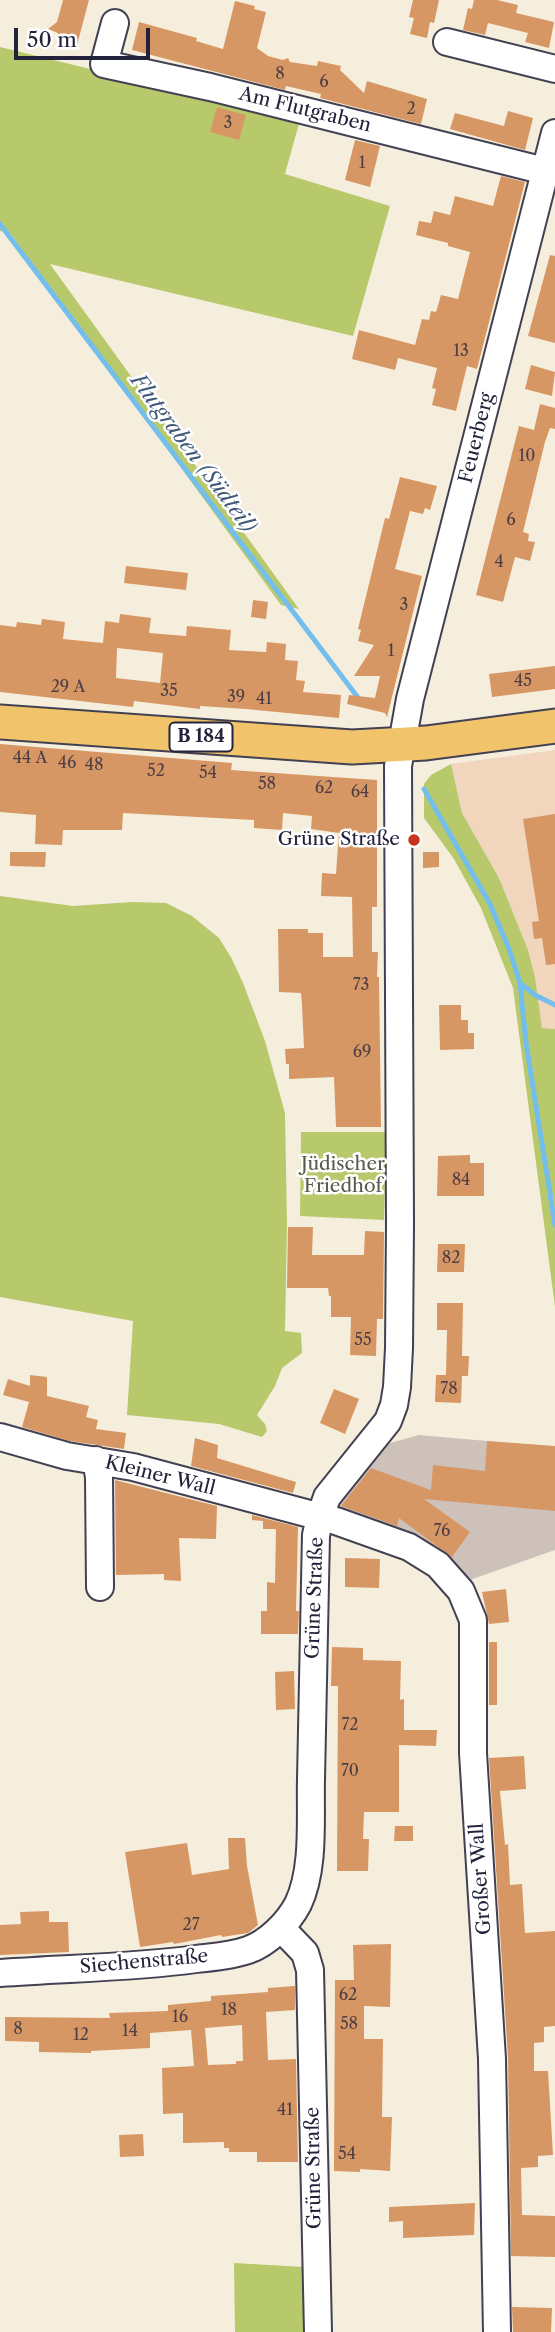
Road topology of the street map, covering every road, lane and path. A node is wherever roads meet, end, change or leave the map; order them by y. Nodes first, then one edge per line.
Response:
1 (115, 23) dead end
2 (447, 42) dead end
3 (555, 69) edge
4 (555, 133) edge
5 (545, 171) junction
6 (0, 722) edge
7 (555, 726) edge
8 (403, 745) junction
9 (0, 1437) edge
10 (96, 1460) junction
11 (320, 1517) junction
12 (100, 1587) dead end
13 (281, 1928) junction
14 (0, 1973) edge
15 (318, 2332) edge
16 (497, 2332) edge

1 - 5 street, Am Flutgraben
2 - 3 street
4 - 5 street, Feuerberg
5 - 8 street, Feuerberg
6 - 8 main road, B 184
7 - 8 main road, B 184
8 - 11 street, Grüne Straße
9 - 10 street, Kleiner Wall
10 - 11 street, Kleiner Wall
10 - 12 street
11 - 13 street, Grüne Straße
11 - 16 street, Großer Wall
13 - 14 street, Siechenstraße
13 - 15 street, Grüne Straße

